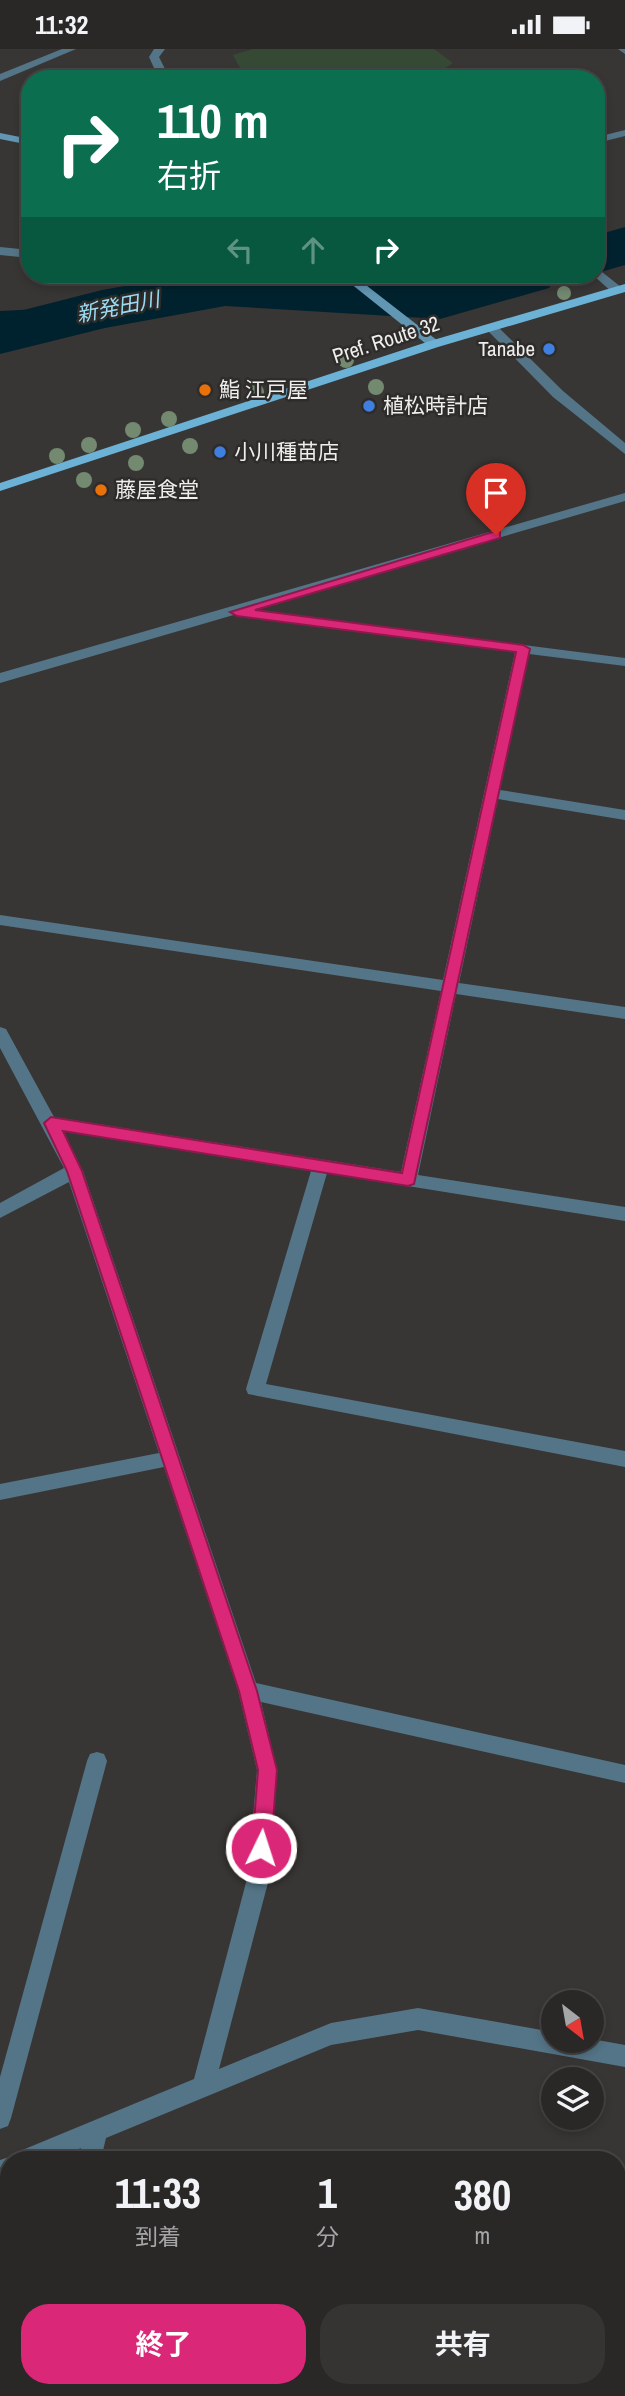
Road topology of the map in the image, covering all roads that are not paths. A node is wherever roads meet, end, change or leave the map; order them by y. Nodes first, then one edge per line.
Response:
1 (71, 49) edge
2 (160, 49) edge
3 (160, 70) edge
4 (0, 78) edge
5 (625, 133) edge
6 (0, 136) edge
7 (605, 138) edge
8 (21, 140) edge
9 (0, 251) edge
10 (21, 253) edge
11 (605, 278) edge
12 (359, 284) edge
13 (621, 289) edge
14 (492, 328) junction
15 (434, 344) junction
16 (625, 450) edge
17 (0, 487) edge
18 (625, 497) edge
19 (237, 612) junction
20 (523, 649) junction
21 (625, 662) edge
22 (0, 678) edge
23 (491, 793) junction
24 (625, 815) edge
25 (0, 920) edge
26 (452, 988) junction
27 (625, 1013) edge
28 (0, 1033) edge
29 (51, 1123) junction
30 (321, 1166) junction
31 (74, 1171) junction
32 (408, 1180) junction
33 (0, 1211) edge
34 (625, 1214) edge
35 (171, 1458) junction
36 (625, 1459) edge
37 (0, 1492) edge
38 (248, 1691) junction
39 (97, 1761) dead end
40 (625, 1774) edge
41 (625, 2056) edge
42 (204, 2085) junction
43 (0, 2118) edge
44 (97, 2130) junction
45 (47, 2151) edge
46 (92, 2151) edge

1 - 4 street
2 - 3 street
5 - 7 street
6 - 8 street
9 - 10 street
11 - 13 street
12 - 15 street
13 - 14 main road, Pref. Route 32
14 - 15 main road, Pref. Route 32
14 - 16 street
15 - 17 main road, Pref. Route 32
18 - 19 street
19 - 20 street
19 - 22 street
20 - 21 street
20 - 23 street
23 - 24 street
23 - 26 street
25 - 26 street
26 - 27 street
26 - 32 street
28 - 29 street
29 - 30 street
29 - 31 street
30 - 32 street
30 - 36 street
31 - 33 street
31 - 35 street
32 - 34 street
35 - 37 street
35 - 38 street
38 - 40 street
38 - 42 street
39 - 43 street
41 - 42 street
42 - 44 street
44 - 45 street
44 - 46 street

